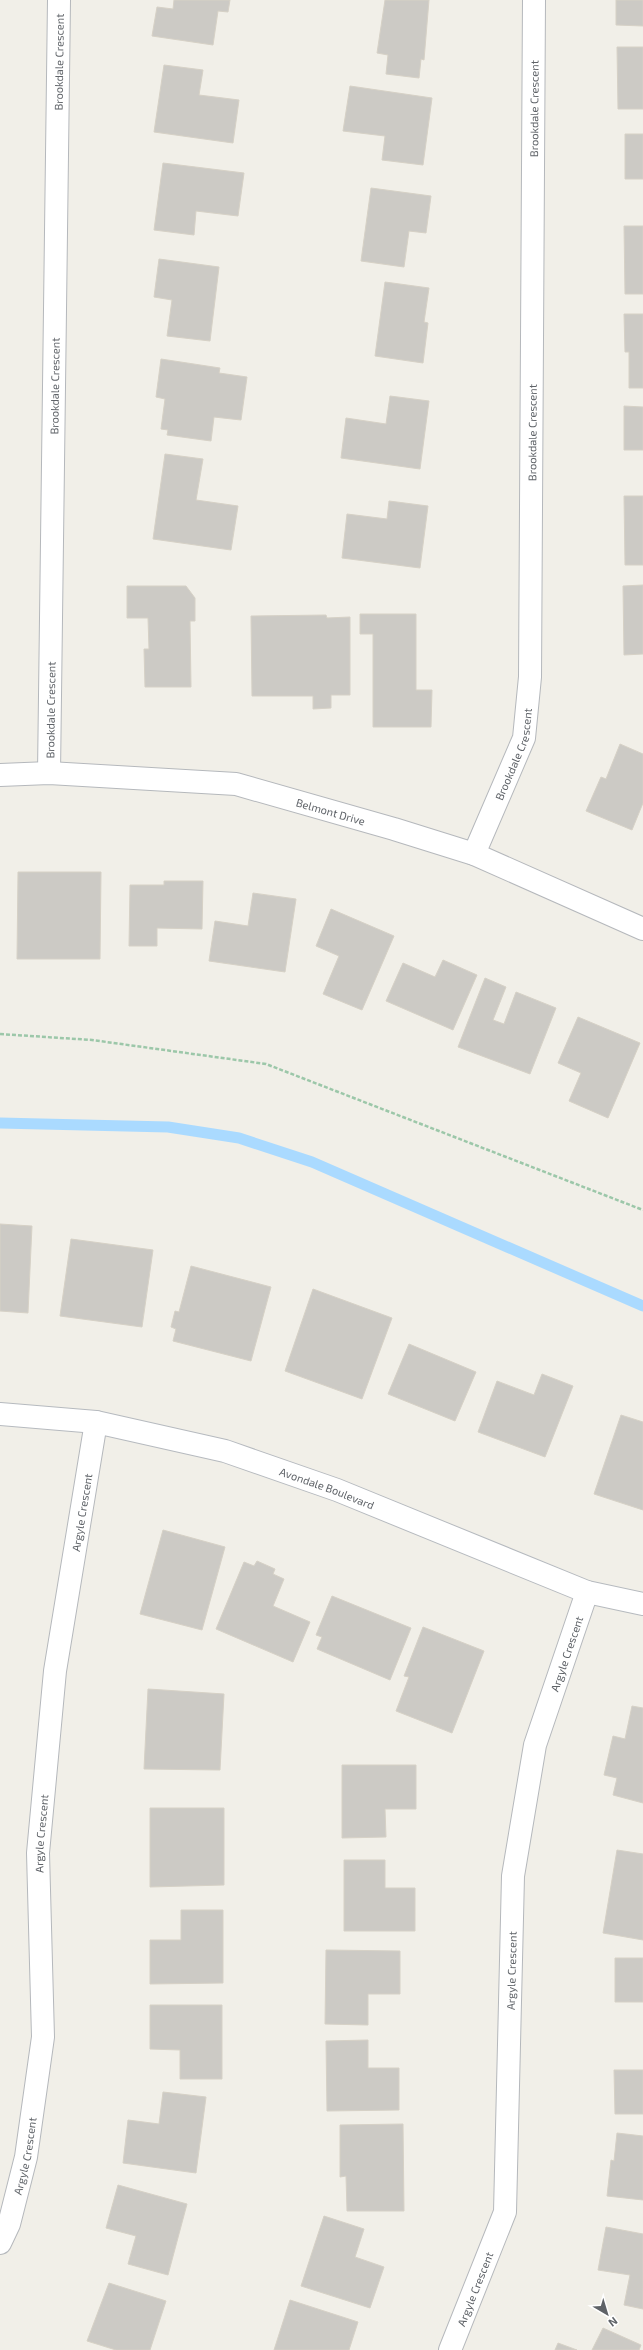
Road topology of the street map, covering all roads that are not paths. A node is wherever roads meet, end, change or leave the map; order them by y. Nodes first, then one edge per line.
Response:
1 (59, 0) edge
2 (534, 0) edge
3 (48, 773) junction
4 (0, 775) edge
5 (474, 854) junction
6 (643, 929) edge
7 (0, 1414) edge
8 (96, 1422) junction
9 (587, 1592) junction
10 (643, 1604) edge
11 (0, 2243) edge
12 (450, 2350) edge

1 - 3 street, Brookdale Crescent
2 - 5 street, Brookdale Crescent
3 - 4 street, Belmont Drive
3 - 5 street, Belmont Drive
5 - 6 street, Belmont Drive
7 - 8 street, Avondale Boulevard
8 - 9 street, Avondale Boulevard
8 - 11 street, Argyle Crescent
9 - 10 street, Avondale Boulevard
9 - 12 street, Argyle Crescent

